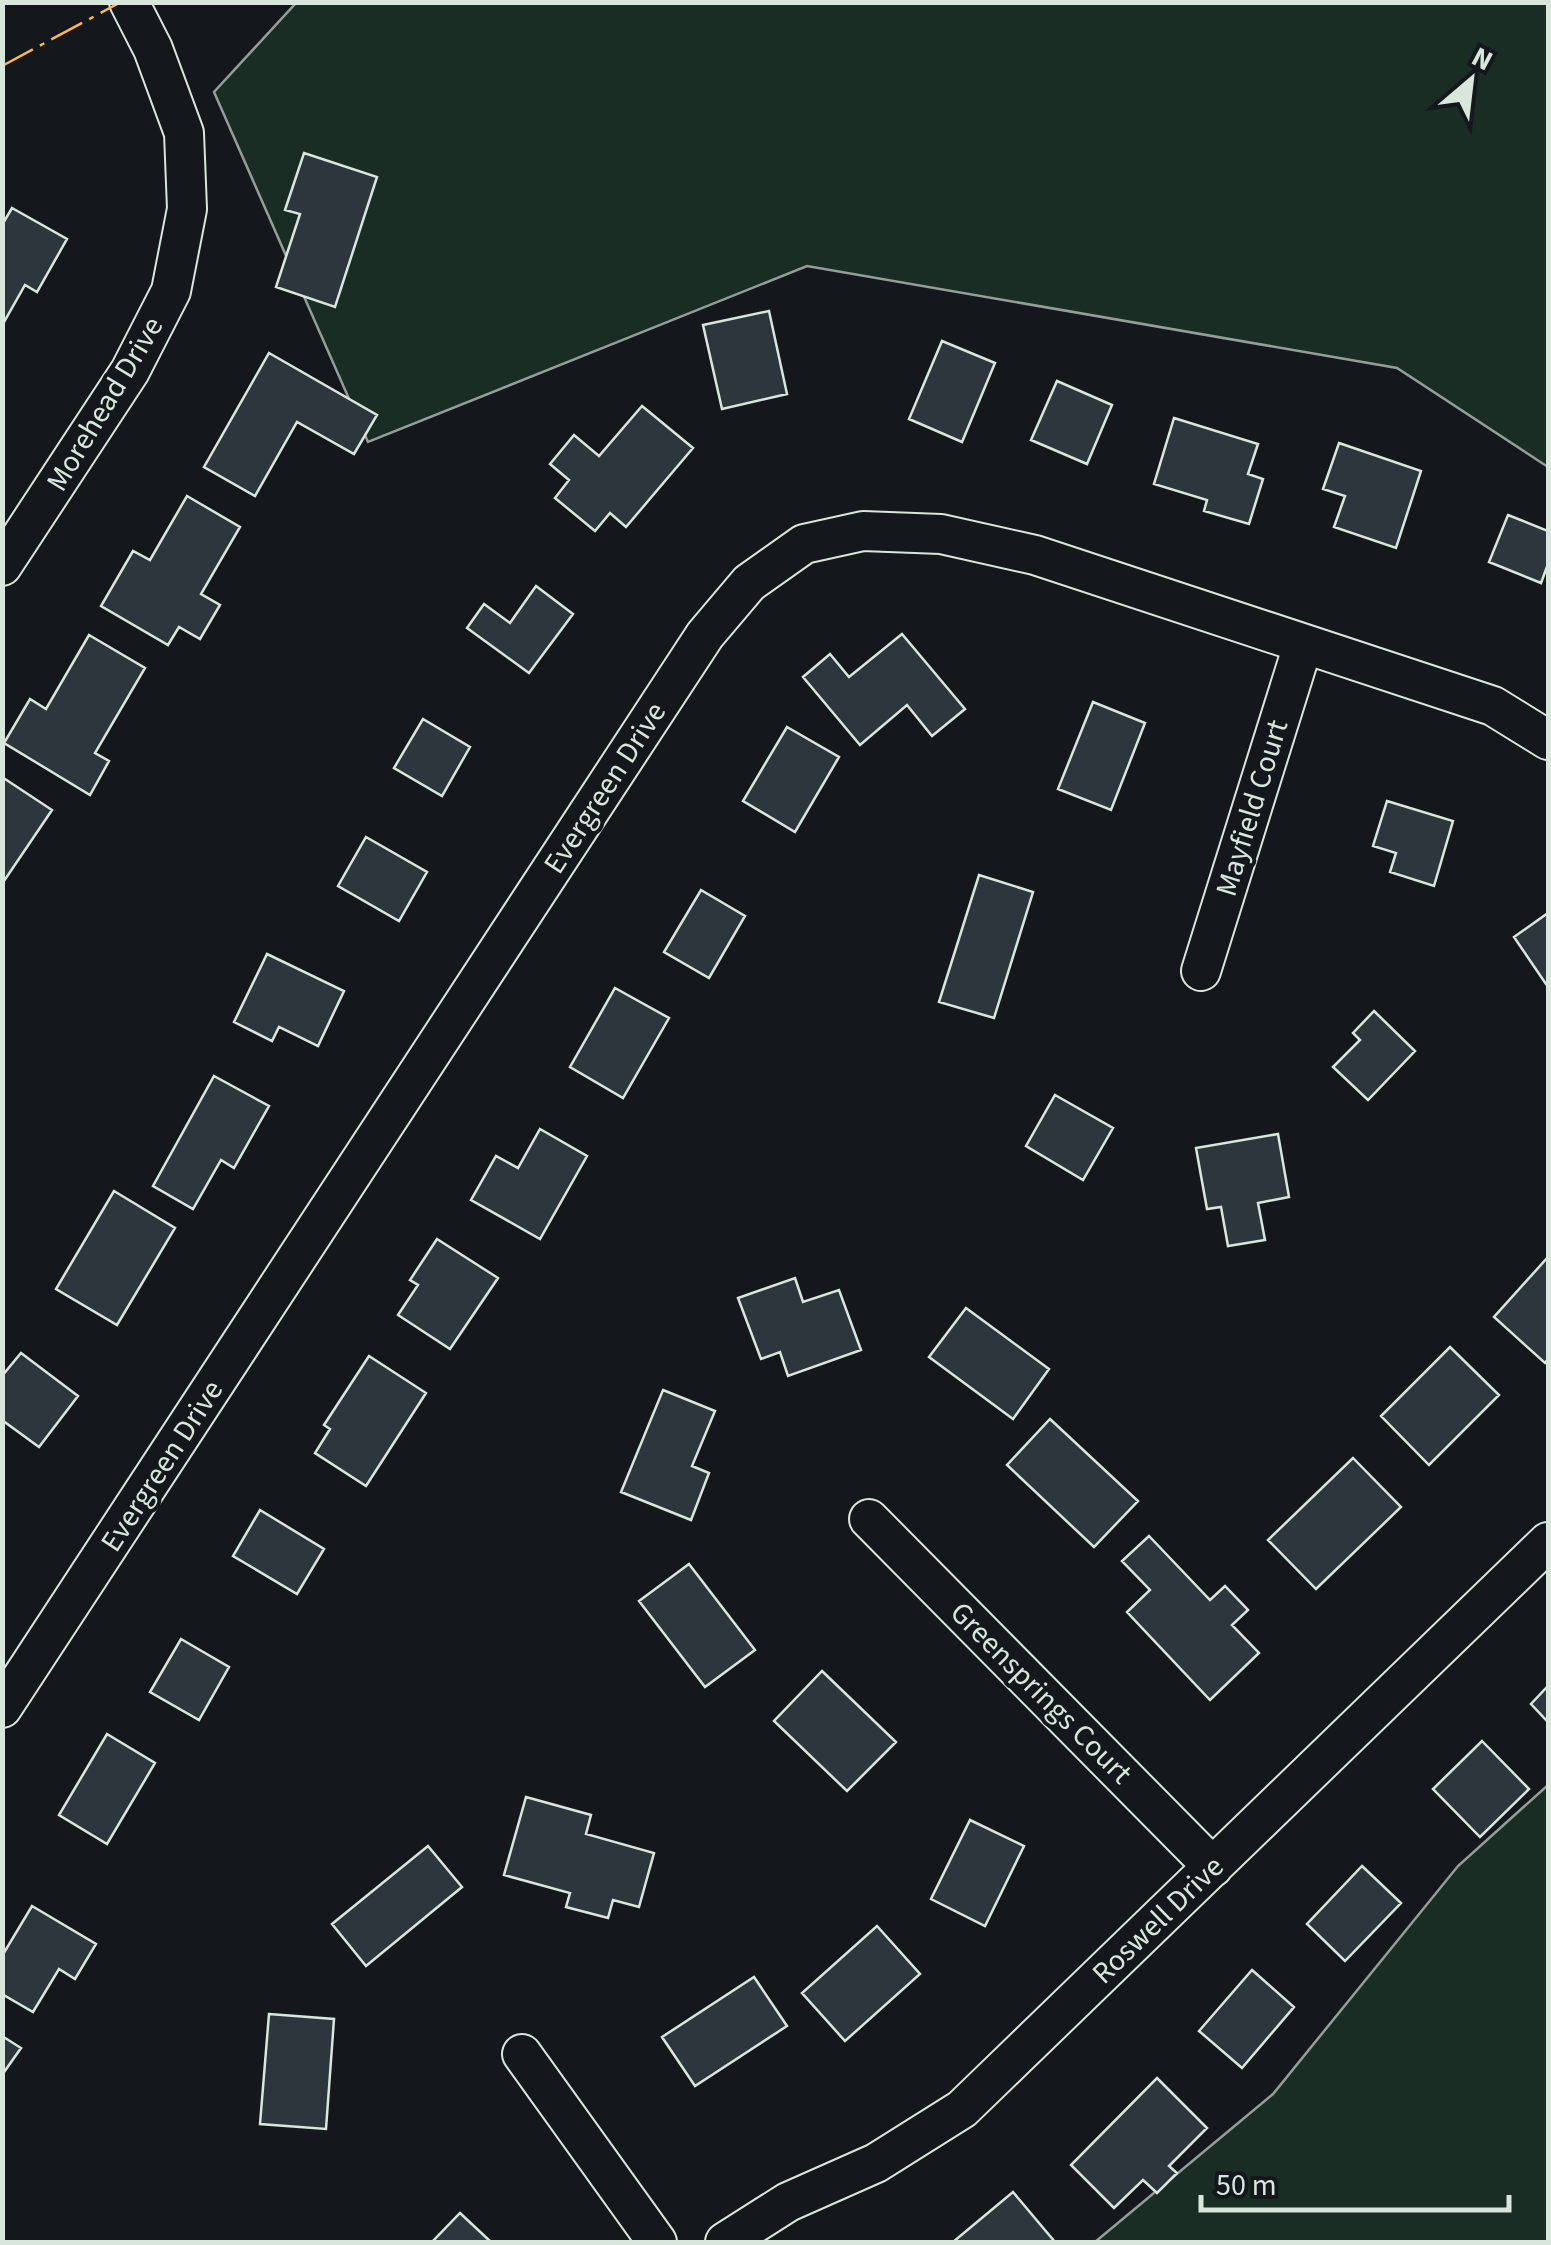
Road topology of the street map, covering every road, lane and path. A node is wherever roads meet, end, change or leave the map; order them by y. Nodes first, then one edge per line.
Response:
1 (129, 2) edge
2 (2, 566) edge
3 (1303, 645) junction
4 (1548, 740) edge
5 (1201, 972) dead end
6 (868, 1519) dead end
7 (1548, 1542) edge
8 (2, 1708) edge
9 (1214, 1867) junction
10 (522, 2054) dead end
11 (657, 2242) edge
12 (725, 2242) edge

1 - 2 street, Morehead Drive
3 - 4 street, Evergreen Drive
3 - 5 street, Mayfield Court
3 - 8 street, Evergreen Drive
6 - 9 street, Greensprings Court
7 - 9 street, Roswell Drive
9 - 12 street, Roswell Drive
10 - 11 street

